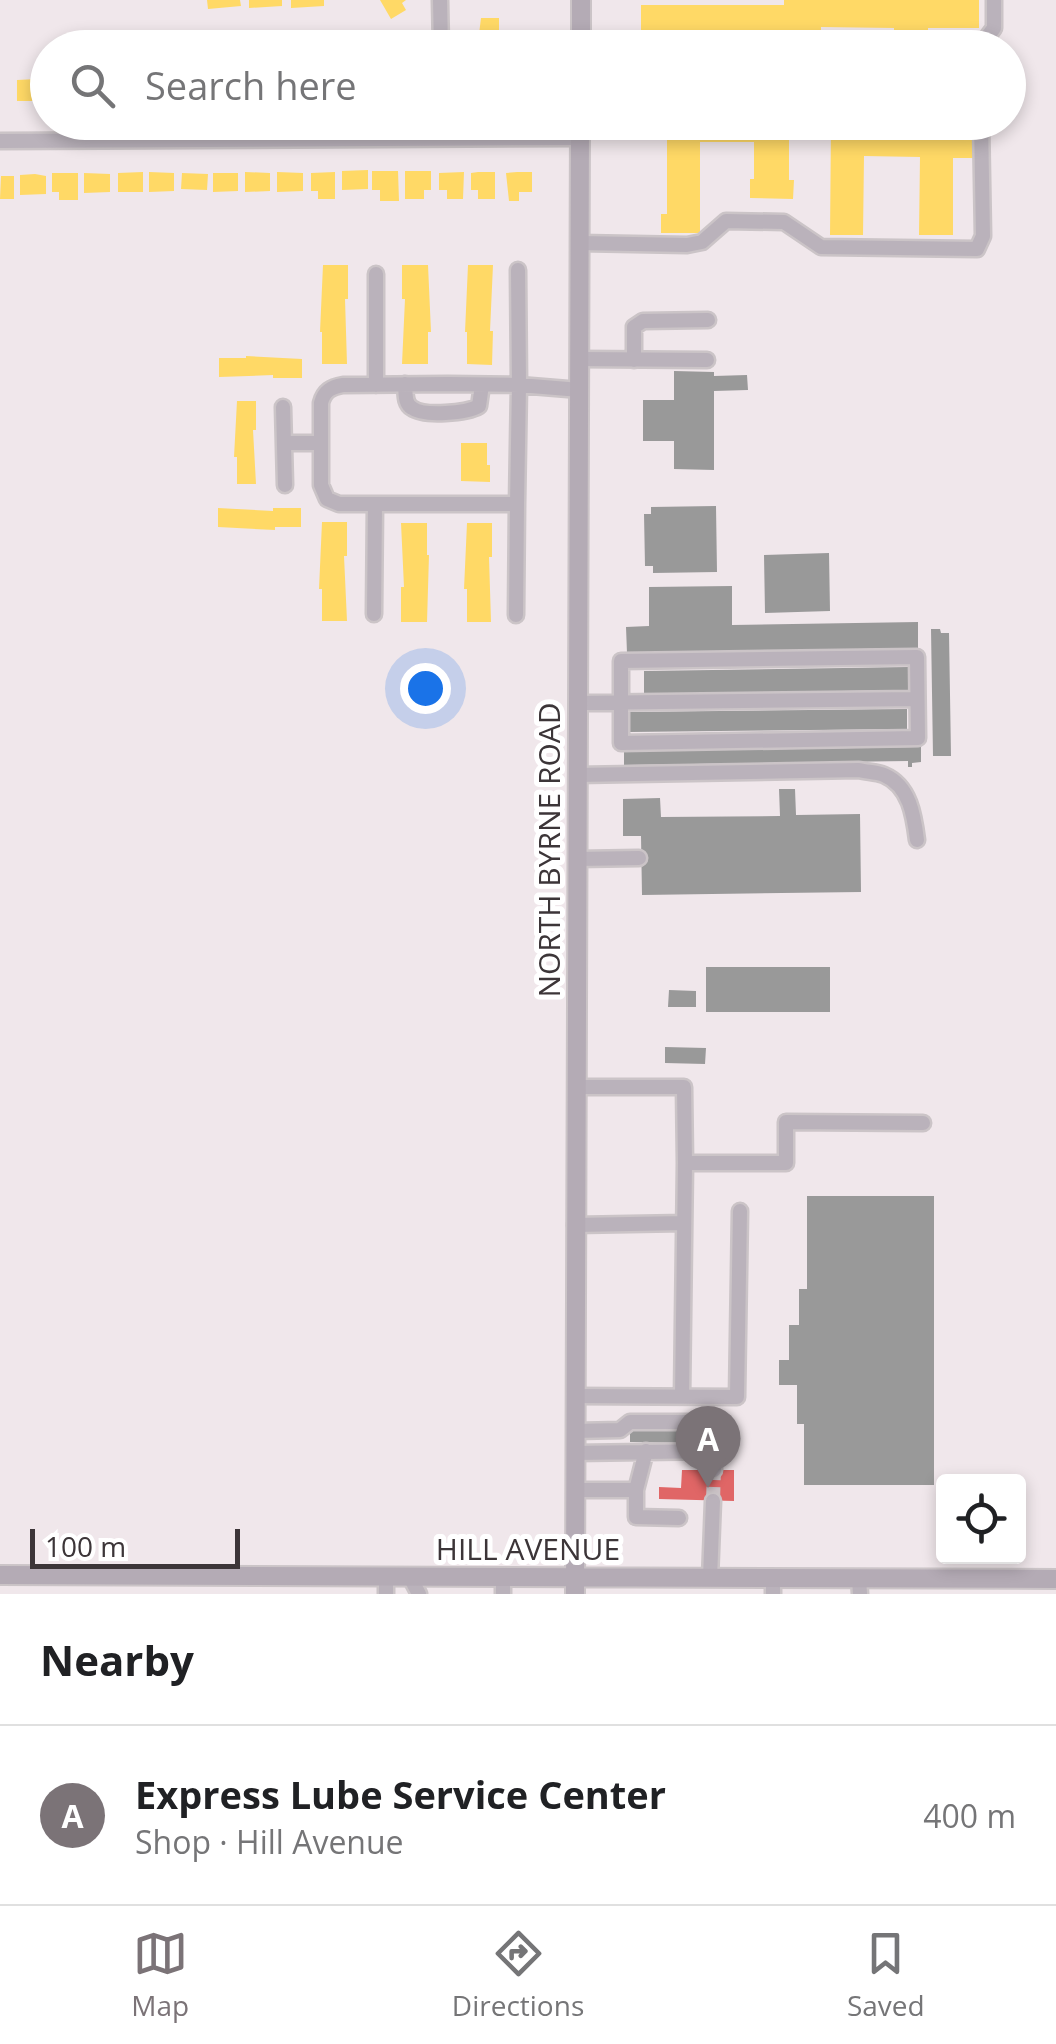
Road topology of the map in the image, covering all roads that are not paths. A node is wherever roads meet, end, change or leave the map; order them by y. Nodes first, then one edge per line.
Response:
1 (440, 0) edge
2 (581, 0) edge
3 (994, 0) edge
4 (441, 30) edge
5 (580, 30) edge
6 (992, 30) edge
7 (74, 140) edge
8 (580, 140) edge
9 (981, 140) edge
10 (0, 142) edge
11 (580, 243) junction
12 (518, 270) dead end
13 (376, 274) dead end
14 (708, 320) dead end
15 (580, 359) junction
16 (634, 360) junction
17 (707, 360) dead end
18 (376, 384) junction
19 (405, 384) junction
20 (482, 384) junction
21 (519, 385) junction
22 (580, 390) junction
23 (283, 407) dead end
24 (284, 443) junction
25 (321, 444) junction
26 (284, 485) dead end
27 (376, 504) junction
28 (517, 504) junction
29 (374, 614) dead end
30 (516, 615) dead end
31 (917, 699) junction
32 (578, 703) junction
33 (621, 703) junction
34 (578, 776) junction
35 (917, 840) dead end
36 (639, 858) dead end
37 (577, 860) junction
38 (576, 1086) junction
39 (924, 1122) dead end
40 (685, 1162) junction
41 (740, 1211) dead end
42 (684, 1223) junction
43 (575, 1224) junction
44 (575, 1396) junction
45 (682, 1397) junction
46 (575, 1431) junction
47 (646, 1451) junction
48 (715, 1451) junction
49 (575, 1453) junction
50 (714, 1470) tunnel mouth
51 (575, 1490) junction
52 (636, 1490) junction
53 (713, 1501) tunnel mouth
54 (680, 1518) dead end
55 (0, 1575) edge
56 (1056, 1579) edge
57 (701, 1584) edge
58 (216, 1585) edge
59 (277, 1585) edge
60 (401, 1585) edge
61 (503, 1586) edge
62 (575, 1586) edge
63 (730, 1586) edge
64 (773, 1586) edge
65 (859, 1586) edge
66 (954, 1586) edge

1 - 4 street
2 - 5 main road
3 - 6 street
7 - 10 street
8 - 11 main road, NORTH BYRNE ROAD
9 - 11 street
11 - 15 main road, NORTH BYRNE ROAD
12 - 21 street
13 - 18 street
14 - 16 street
15 - 16 street
15 - 22 main road, NORTH BYRNE ROAD
16 - 17 street
18 - 19 street
18 - 25 street
19 - 20 street
19 - 20 street
20 - 21 street
21 - 22 street
21 - 28 street
22 - 32 main road, NORTH BYRNE ROAD
23 - 24 street
24 - 25 street
24 - 26 street
25 - 27 street
27 - 28 street
27 - 29 street
28 - 30 street
31 - 33 street
31 - 33 street
31 - 33 street
32 - 33 street
32 - 34 main road, NORTH BYRNE ROAD
34 - 35 street
34 - 37 main road, NORTH BYRNE ROAD
36 - 37 street
37 - 38 main road, NORTH BYRNE ROAD
38 - 40 street
38 - 43 main road, NORTH BYRNE ROAD
39 - 40 street
40 - 42 street
41 - 45 street
42 - 43 street
42 - 45 street
43 - 44 main road, NORTH BYRNE ROAD
44 - 45 street
44 - 46 main road, NORTH BYRNE ROAD
46 - 48 street
46 - 49 main road, NORTH BYRNE ROAD
47 - 48 street
47 - 49 street
47 - 52 street
48 - 50 street
49 - 51 main road, NORTH BYRNE ROAD
51 - 52 street
51 - 62 main road, NORTH BYRNE ROAD
52 - 54 street
53 - 57 street
55 - 58 main road, HILL AVENUE
56 - 66 main road, HILL AVENUE
57 - 62 main road, HILL AVENUE
57 - 63 main road, HILL AVENUE
58 - 59 main road, HILL AVENUE
59 - 60 main road, HILL AVENUE
60 - 61 main road, HILL AVENUE
61 - 62 main road, HILL AVENUE
63 - 64 main road, HILL AVENUE
64 - 65 main road, HILL AVENUE
65 - 66 main road, HILL AVENUE

